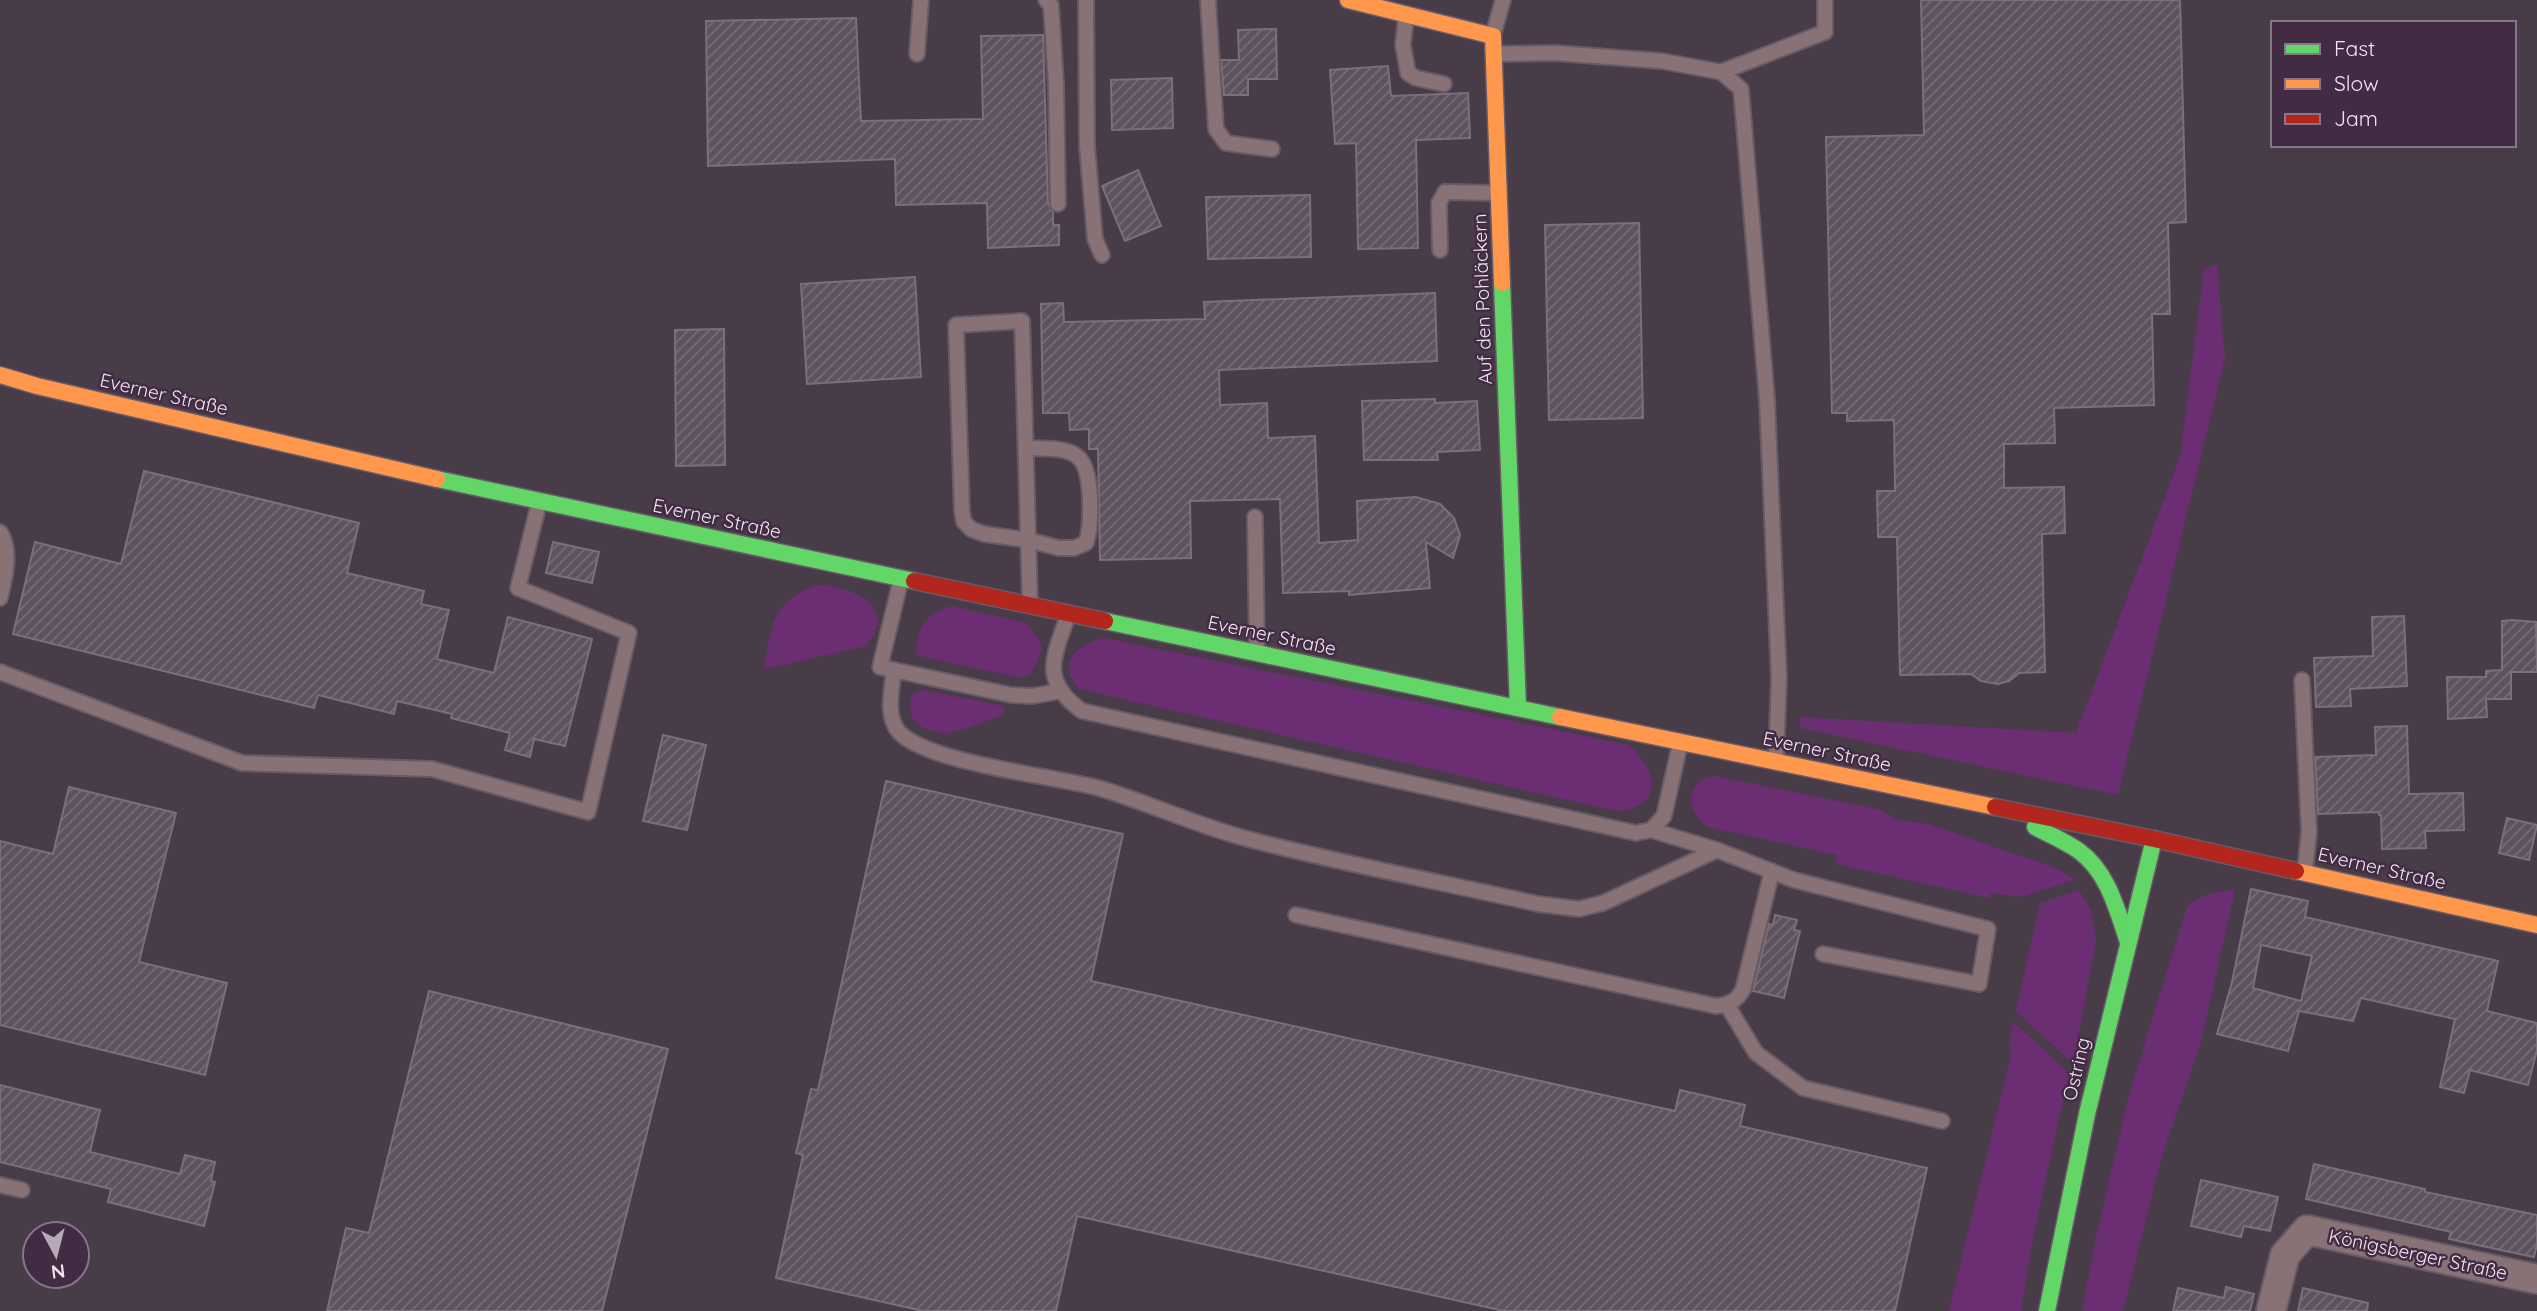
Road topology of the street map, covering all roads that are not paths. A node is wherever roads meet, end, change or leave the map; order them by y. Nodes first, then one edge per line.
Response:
1 (921, 0) edge
2 (1046, 0) edge
3 (1086, 0) edge
4 (1208, 0) edge
5 (1348, 0) edge
6 (1503, 0) edge
7 (1825, 0) edge
8 (1406, 14) junction
9 (1493, 36) junction
10 (917, 54) dead end
11 (1494, 54) junction
12 (1721, 72) junction
13 (1444, 83) dead end
14 (1272, 149) dead end
15 (1499, 194) junction
16 (1058, 204) dead end
17 (1440, 250) dead end
18 (1102, 255) dead end
19 (0, 375) edge
20 (1026, 448) junction
21 (540, 502) junction
22 (1255, 517) dead end
23 (0, 532) edge
24 (1028, 540) junction
25 (901, 578) junction
26 (0, 598) edge
27 (1030, 605) junction
28 (1069, 613) junction
29 (1257, 653) junction
30 (894, 670) junction
31 (0, 671) edge
32 (2302, 680) dead end
33 (1060, 691) junction
34 (1518, 708) junction
35 (1681, 742) junction
36 (1776, 761) junction
37 (1999, 807) junction
38 (1651, 830) junction
39 (2154, 839) junction
40 (1717, 850) junction
41 (1772, 871) junction
42 (2304, 871) junction
43 (1296, 915) dead end
44 (2537, 925) edge
45 (2128, 942) junction
46 (1823, 954) dead end
47 (1727, 1005) junction
48 (1942, 1121) dead end
49 (0, 1185) edge
50 (22, 1190) dead end
51 (2537, 1279) edge
52 (2047, 1311) edge
53 (2271, 1311) edge

1 - 10 lane
2 - 16 lane
3 - 18 lane
4 - 14 lane
5 - 8 street
6 - 9 lane
7 - 12 lane
8 - 9 street
8 - 13 lane
9 - 11 street, Auf den Pohläckern
11 - 12 lane
11 - 15 street, Auf den Pohläckern
12 - 36 lane
15 - 17 lane
15 - 34 street, Auf den Pohläckern
19 - 21 street, Everner Straße
20 - 24 lane
20 - 24 lane
20 - 24 lane
21 - 25 street, Everner Straße
21 - 31 lane
22 - 29 lane
23 - 26 lane
24 - 27 lane
25 - 27 street, Everner Straße
25 - 30 lane
27 - 28 street, Everner Straße
28 - 29 street, Everner Straße
28 - 33 lane
29 - 34 street, Everner Straße
30 - 33 lane
30 - 40 lane
32 - 42 lane
33 - 38 lane
34 - 35 street, Everner Straße
35 - 36 street, Everner Straße
35 - 38 lane
36 - 37 street, Everner Straße
37 - 39 street, Everner Straße
37 - 45 street
38 - 40 lane
39 - 42 street, Everner Straße
39 - 45 street, Ostring
40 - 41 lane
41 - 46 lane
41 - 47 lane
42 - 44 street, Everner Straße
43 - 47 lane
45 - 52 street, Ostring
47 - 48 lane
49 - 50 lane
51 - 53 street, Königsberger Straße

